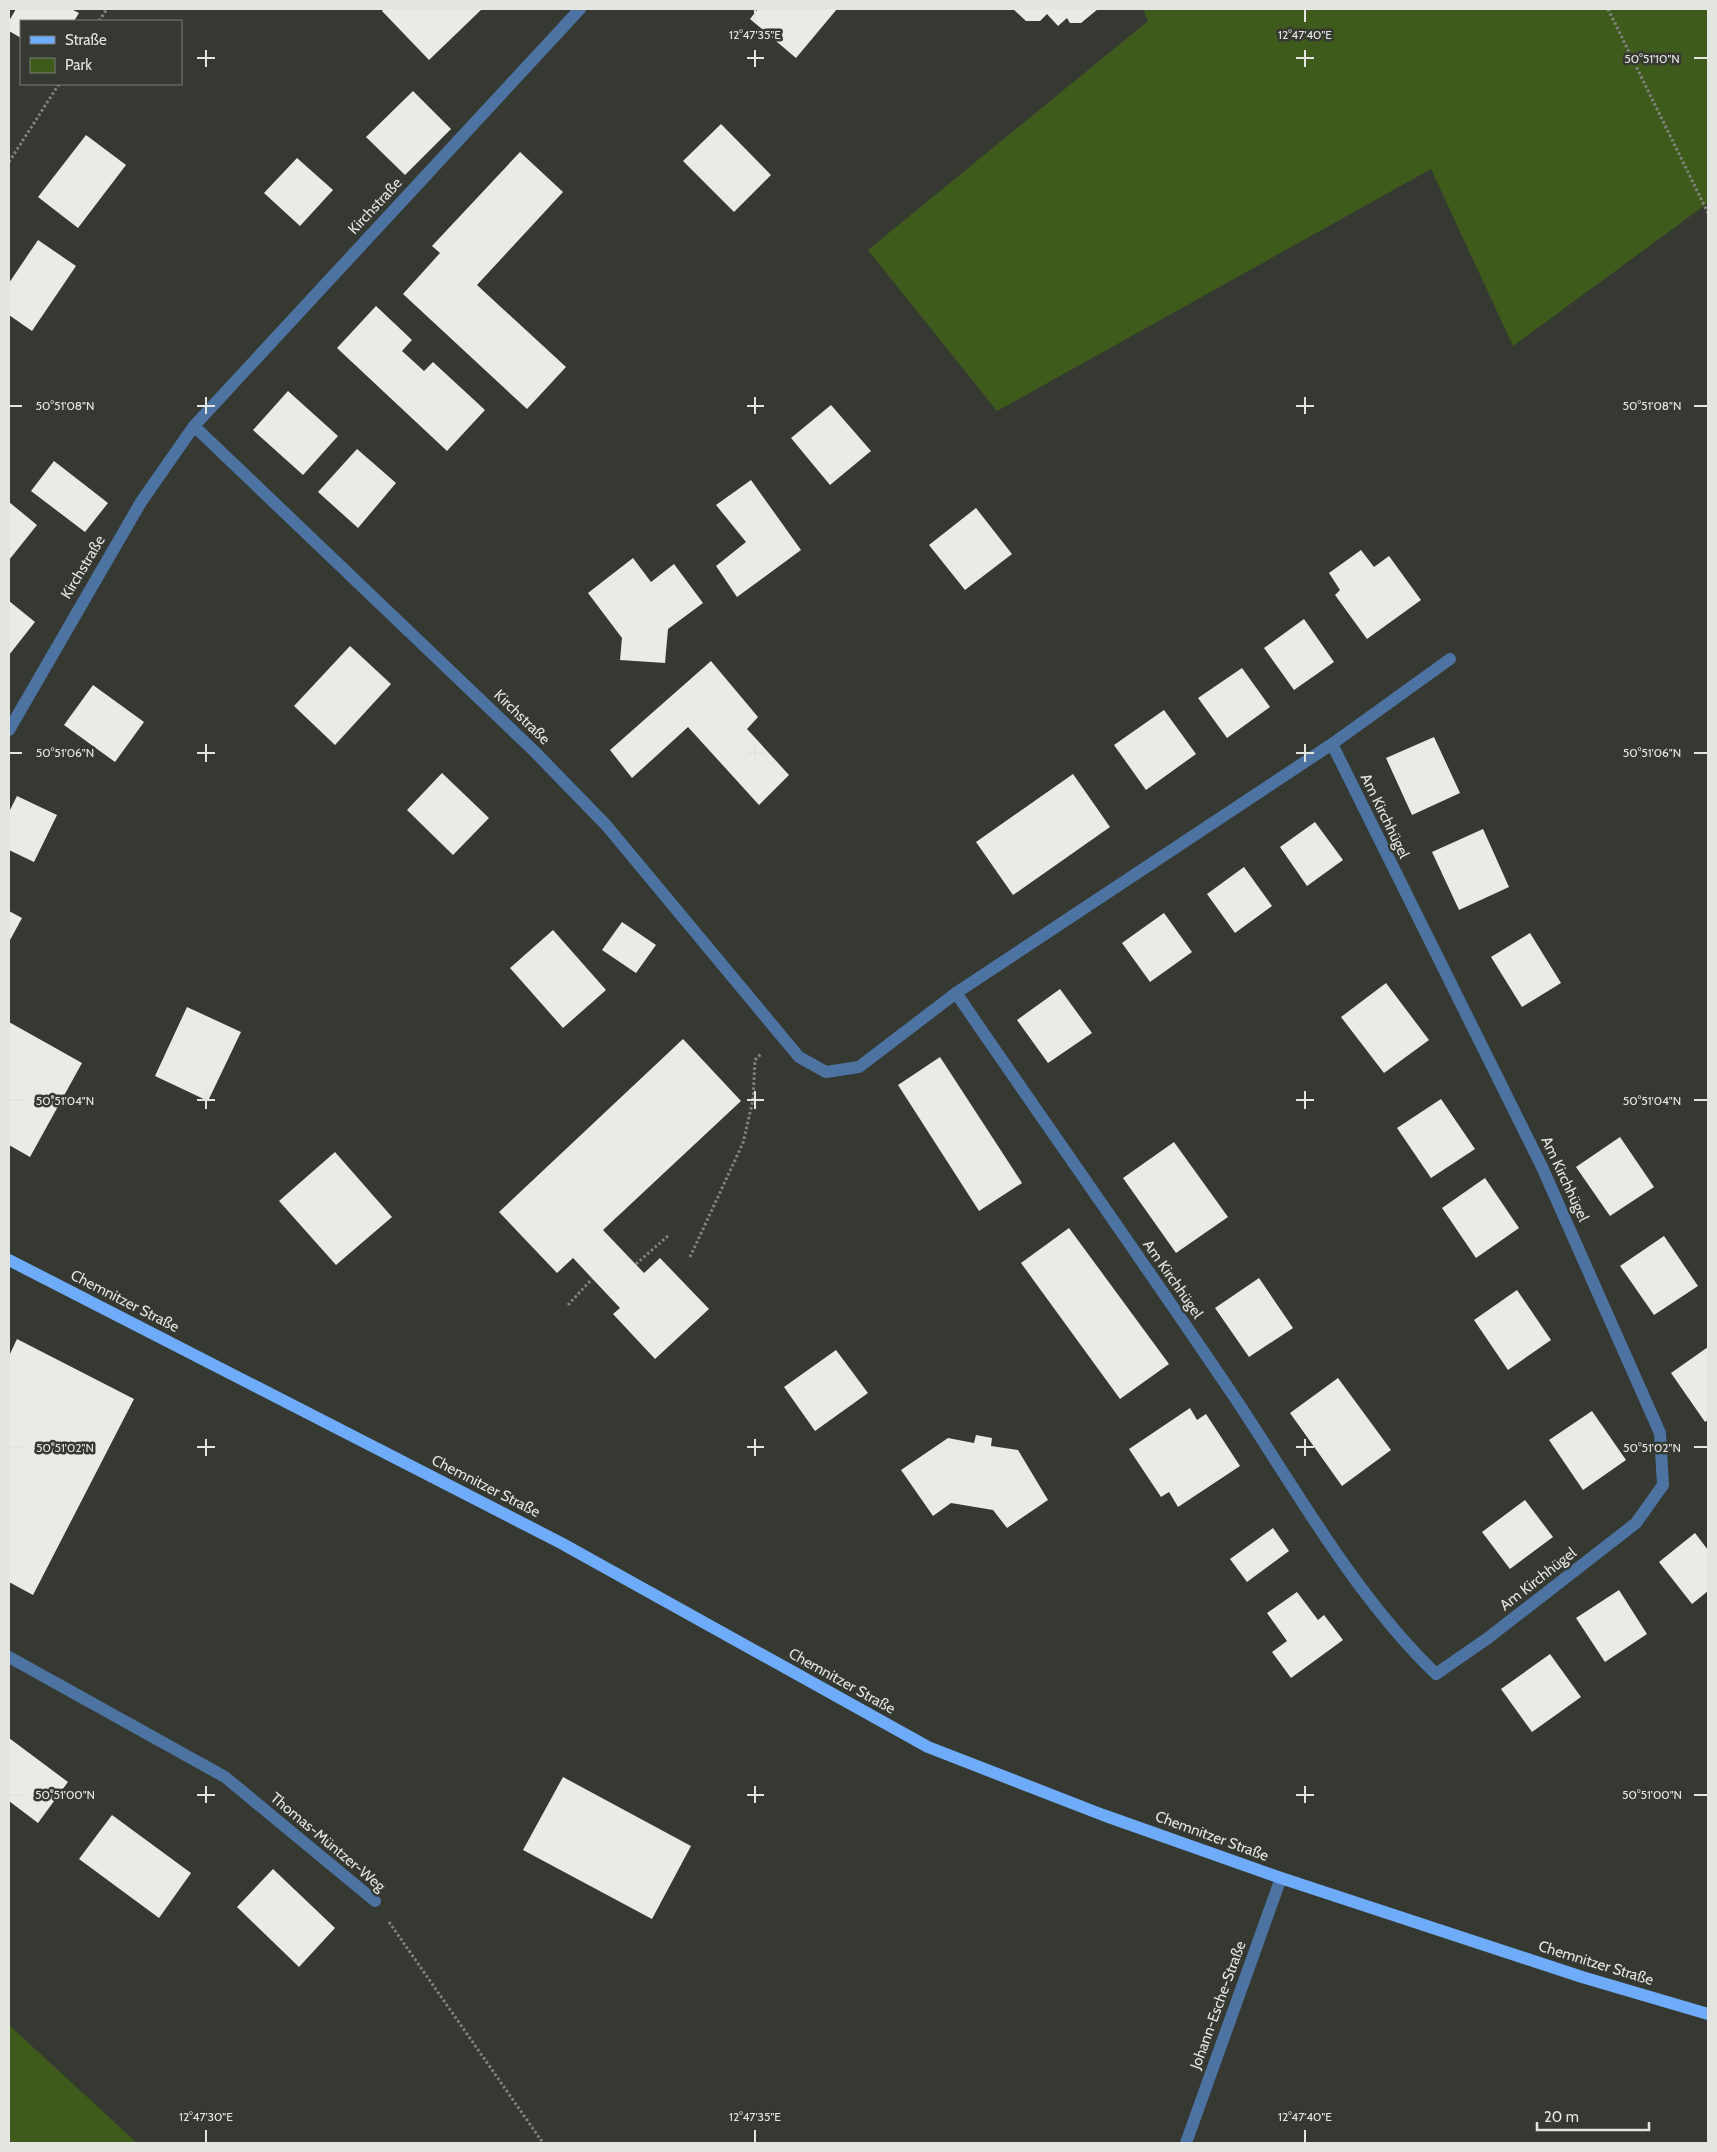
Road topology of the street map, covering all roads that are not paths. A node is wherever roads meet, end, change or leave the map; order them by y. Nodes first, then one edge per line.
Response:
1 (580, 9) edge
2 (194, 426) junction
3 (1450, 659) dead end
4 (9, 730) edge
5 (1332, 744) junction
6 (956, 993) junction
7 (9, 1260) edge
8 (9, 1657) edge
9 (1281, 1878) junction
10 (375, 1901) road end
11 (1708, 2014) edge
12 (1186, 2143) edge

1 - 2 street, Kirchstraße
2 - 4 street, Kirchstraße
2 - 6 street, Kirchstraße
3 - 5 street
5 - 6 street
5 - 6 street, Am Kirchhügel
7 - 9 main road, Chemnitzer Straße
8 - 10 street, Thomas-Müntzer-Weg
9 - 11 main road, Chemnitzer Straße
9 - 12 street, Johann-Esche-Straße

